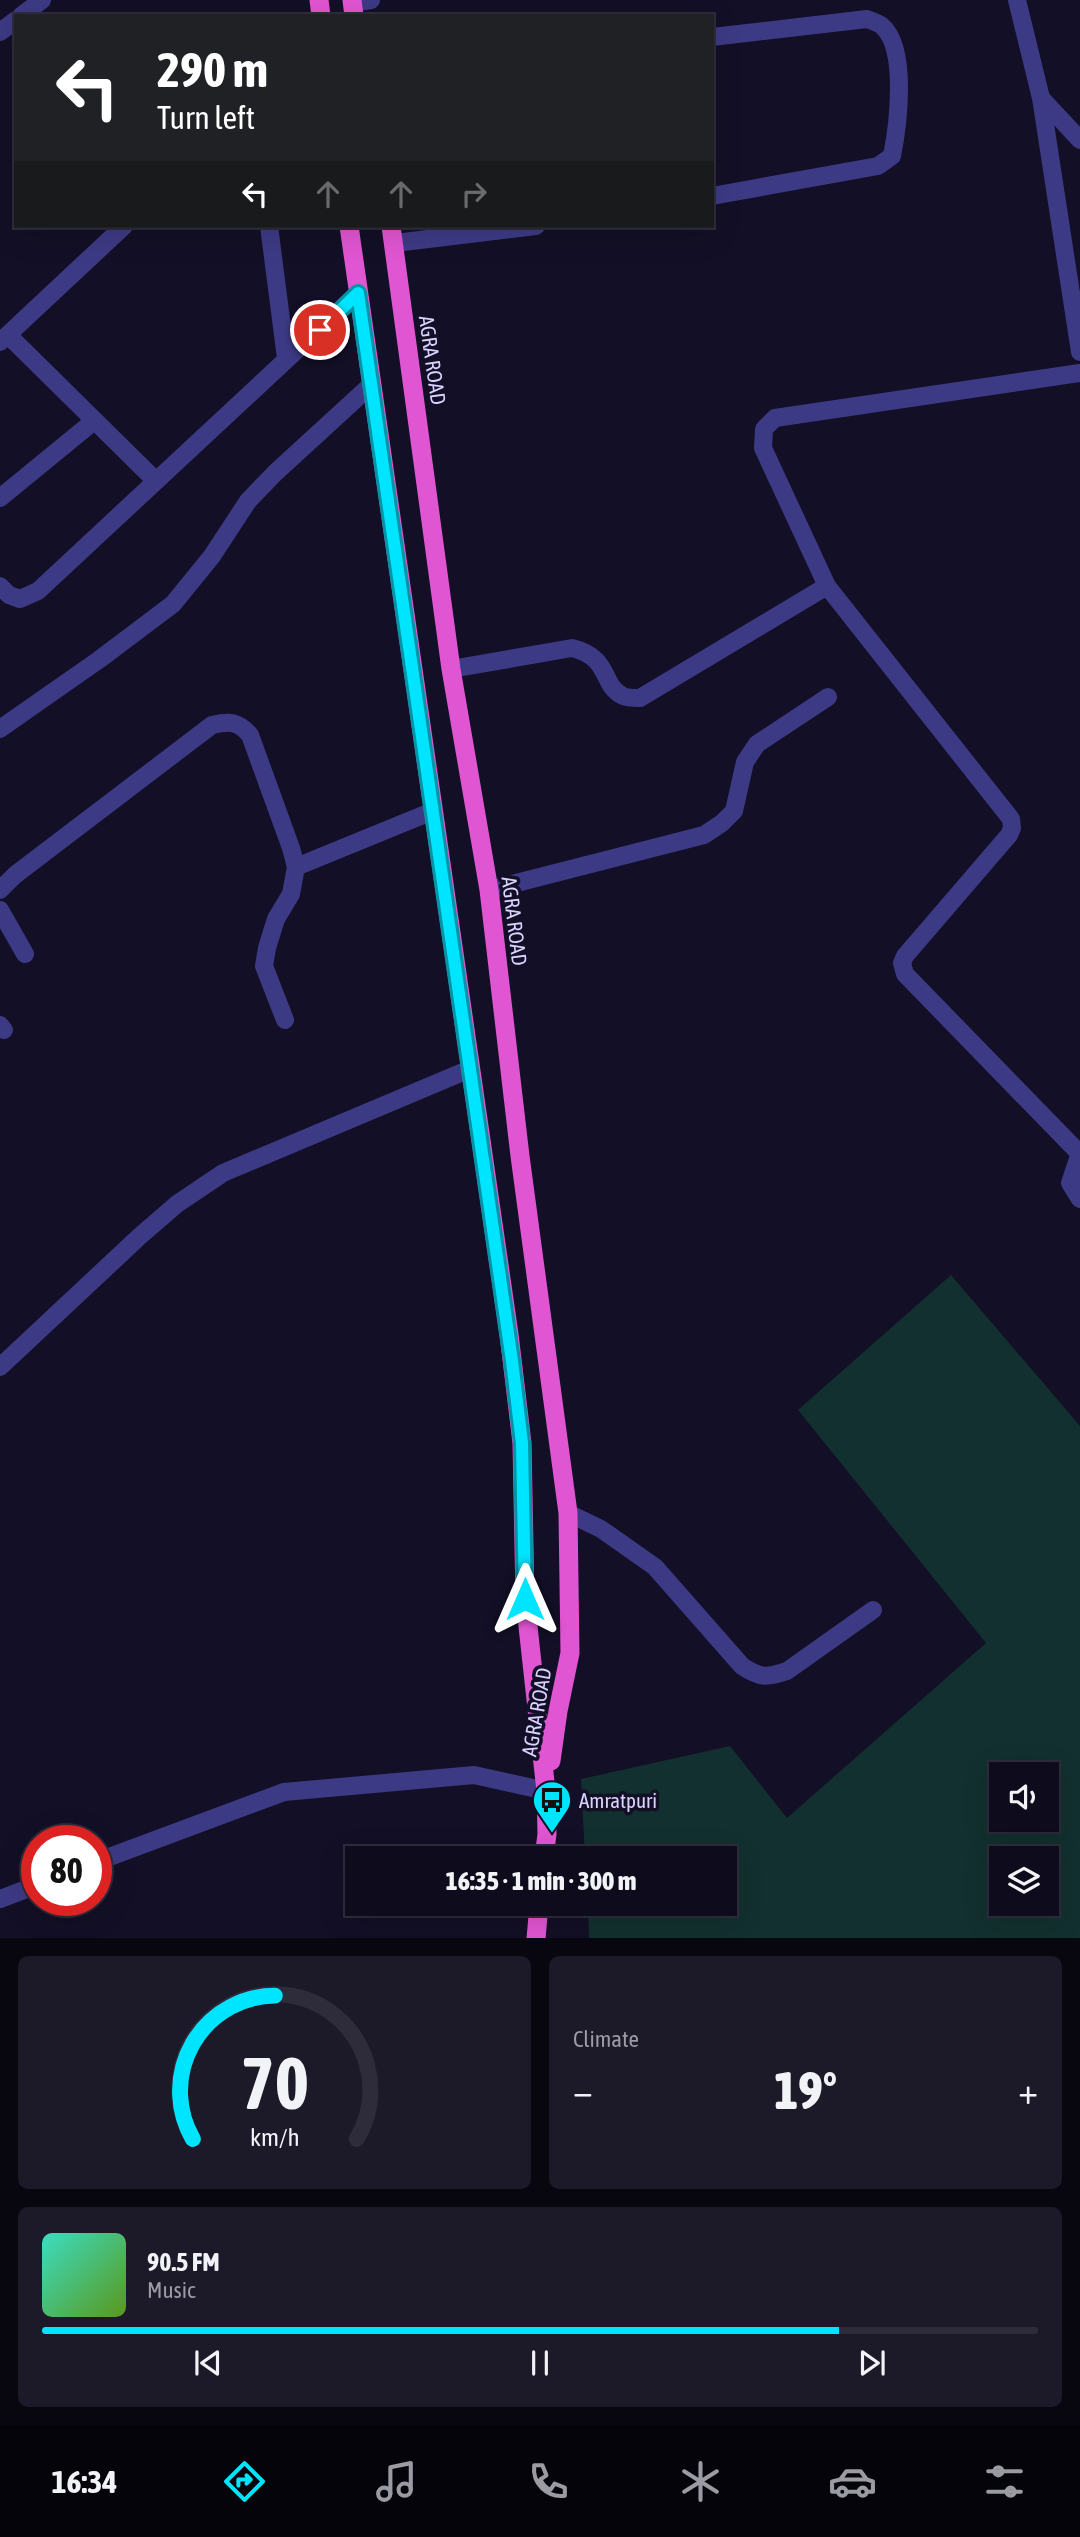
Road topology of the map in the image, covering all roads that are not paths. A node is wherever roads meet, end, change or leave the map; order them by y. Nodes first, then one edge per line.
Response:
1 (42, 0) edge
2 (1017, 0) edge
3 (24, 14) edge
4 (714, 37) edge
5 (1041, 98) junction
6 (1080, 140) edge
7 (714, 196) edge
8 (122, 228) edge
9 (269, 228) edge
10 (349, 228) edge
11 (500, 228) edge
12 (393, 234) edge
13 (358, 293) junction
14 (4, 339) edge
15 (1080, 352) edge
16 (286, 358) junction
17 (1080, 373) edge
18 (371, 385) junction
19 (94, 421) junction
20 (156, 481) junction
21 (0, 498) edge
22 (0, 586) edge
23 (827, 586) junction
24 (451, 668) junction
25 (828, 697) dead end
26 (0, 729) edge
27 (433, 811) junction
28 (296, 867) junction
29 (0, 890) edge
30 (489, 890) junction
31 (0, 909) edge
32 (24, 954) dead end
33 (285, 1020) dead end
34 (470, 1069) junction
35 (1080, 1154) edge
36 (1080, 1199) edge
37 (0, 1367) edge
38 (568, 1513) junction
39 (873, 1610) dead end
40 (546, 1791) junction
41 (546, 1846) edge
42 (112, 1856) edge
43 (21, 1891) edge
44 (0, 1899) edge
45 (539, 1916) edge
46 (536, 1938) edge

1 - 3 street
2 - 5 street
4 - 7 street
5 - 6 street
5 - 15 street
8 - 14 street
9 - 16 street
10 - 13 highway, AGRA ROAD
11 - 12 street
12 - 24 highway, AGRA ROAD
13 - 16 street
13 - 18 highway, AGRA ROAD
14 - 19 street
16 - 20 street
17 - 23 street
18 - 26 street
18 - 27 highway, AGRA ROAD
19 - 20 street
19 - 21 street
20 - 22 street
23 - 24 street
23 - 35 street
24 - 30 highway, AGRA ROAD
25 - 30 street
27 - 28 street
27 - 34 highway, AGRA ROAD
28 - 29 street
28 - 33 street
30 - 38 highway, AGRA ROAD
31 - 32 street
34 - 37 street
34 - 40 highway, AGRA ROAD
35 - 36 street
38 - 39 street
38 - 40 highway, AGRA ROAD
40 - 41 highway, AGRA ROAD
40 - 42 street
43 - 44 street
45 - 46 highway

